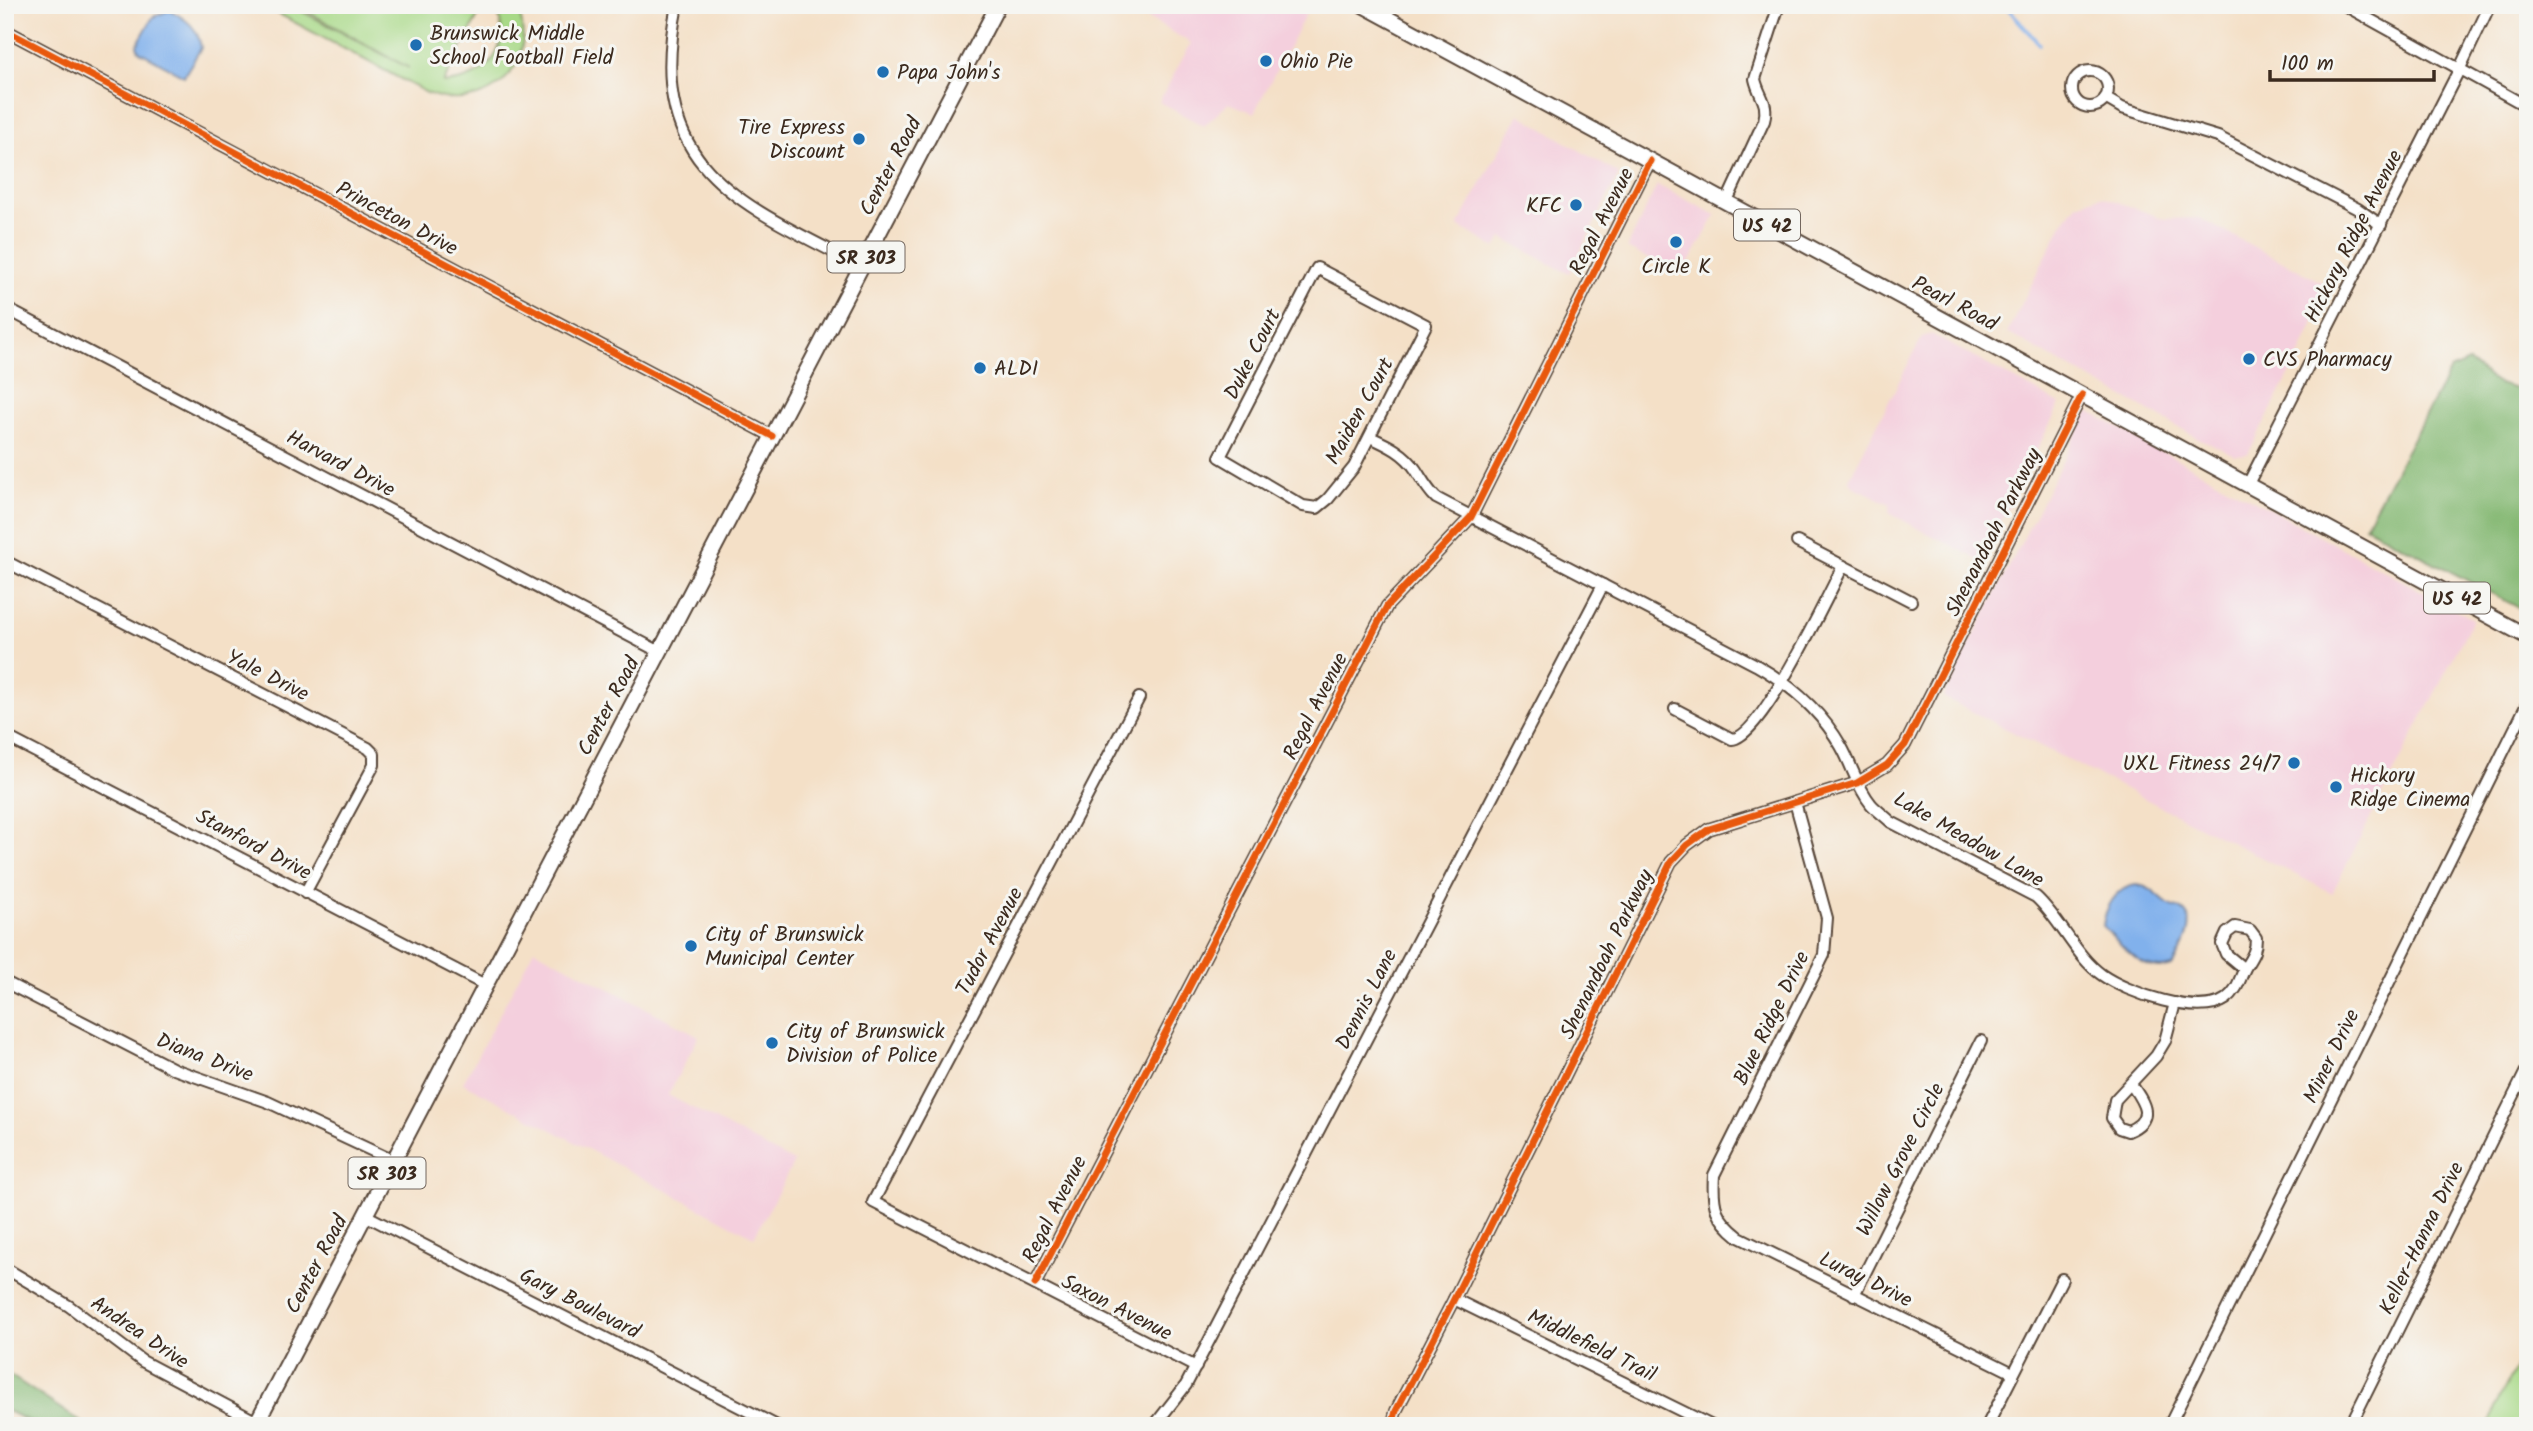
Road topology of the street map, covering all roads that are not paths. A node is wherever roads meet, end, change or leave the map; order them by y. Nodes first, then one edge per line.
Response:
1 (677, 5) edge
2 (998, 5) edge
3 (1363, 5) edge
4 (1779, 5) edge
5 (2344, 5) edge
6 (2490, 5) edge
7 (5, 30) edge
8 (2460, 68) junction
9 (2105, 98) dead end
10 (2528, 107) edge
11 (1650, 161) junction
12 (1726, 203) junction
13 (2381, 225) junction
14 (861, 266) junction
15 (1317, 268) joint
16 (5, 308) edge
17 (2081, 395) junction
18 (772, 436) junction
19 (1370, 437) junction
20 (2248, 484) junction
21 (1317, 508) joint
22 (1471, 517) junction
23 (1797, 542) dead end
24 (5, 561) edge
25 (1843, 566) junction
26 (1603, 585) junction
27 (1911, 601) dead end
28 (2528, 637) edge
29 (660, 652) junction
30 (1783, 681) junction
31 (1139, 698) dead end
32 (2528, 702) edge
33 (1675, 709) dead end
34 (5, 736) edge
35 (1857, 783) junction
36 (1795, 802) junction
37 (305, 892) junction
38 (2244, 969) dead end
39 (5, 982) edge
40 (485, 985) junction
41 (2175, 1003) junction
42 (1982, 1041) dead end
43 (2528, 1067) edge
44 (2131, 1084) dead end
45 (394, 1161) junction
46 (873, 1202) joint
47 (1714, 1205) joint
48 (365, 1215) junction
49 (5, 1268) edge
50 (2062, 1279) dead end
51 (1035, 1284) junction
52 (1854, 1296) junction
53 (1454, 1299) junction
54 (1196, 1367) junction
55 (2014, 1373) junction
56 (256, 1424) edge
57 (777, 1426) edge
58 (1154, 1426) edge
59 (1392, 1426) edge
60 (1712, 1426) edge
61 (1987, 1426) edge
62 (2169, 1426) edge
63 (2350, 1426) edge

1 - 14 street
2 - 14 main road, Center Road / SR 303
3 - 11 main road, Pearl Road / US 42
4 - 12 street
5 - 8 street
6 - 8 street, Hickory Ridge Avenue
7 - 18 street, Princeton Drive
8 - 10 street
8 - 13 street, Hickory Ridge Avenue
9 - 13 street
11 - 12 main road, Pearl Road / US 42
11 - 22 street, Regal Avenue
12 - 17 main road, Pearl Road / US 42
13 - 20 street, Hickory Ridge Avenue
14 - 18 main road, Center Road / SR 303
15 - 19 street, Maiden Court
15 - 21 street, Duke Court
16 - 29 street, Harvard Drive
17 - 20 main road, Pearl Road / US 42
17 - 35 street, Shenandoah Parkway
18 - 29 main road, Center Road / SR 303
19 - 21 street, Maiden Court
19 - 22 street, Lake Meadow Lane
20 - 28 main road, Pearl Road / US 42
22 - 26 street, Lake Meadow Lane
22 - 51 street, Regal Avenue
23 - 25 street
24 - 37 street, Yale Drive
25 - 27 street
25 - 30 street
26 - 30 street, Lake Meadow Lane
26 - 54 street, Dennis Lane
29 - 40 main road, Center Road / SR 303
30 - 33 street
30 - 35 street, Lake Meadow Lane
31 - 46 street, Tudor Avenue
32 - 62 street, Miner Drive
34 - 37 street, Stanford Drive
35 - 36 street, Shenandoah Parkway
35 - 41 street, Lake Meadow Lane
36 - 47 street, Blue Ridge Drive
36 - 53 street, Shenandoah Parkway
37 - 40 street, Stanford Drive
38 - 41 street, Lake Meadow Lane
39 - 45 street, Diana Drive
40 - 45 main road, Center Road / SR 303
41 - 44 street
42 - 52 street, Willow Grove Circle
43 - 63 street, Keller-Hanna Drive
45 - 48 main road, Center Road / SR 303
46 - 51 street, Saxon Avenue
47 - 52 street, Luray Drive
48 - 56 main road, Center Road / SR 303
48 - 57 street, Gary Boulevard
49 - 56 street, Andrea Drive
50 - 55 street
51 - 54 street, Saxon Avenue
52 - 55 street, Luray Drive
53 - 59 street, Shenandoah Parkway
53 - 60 street, Middlefield Trail
54 - 58 street, Dennis Lane
55 - 61 street

